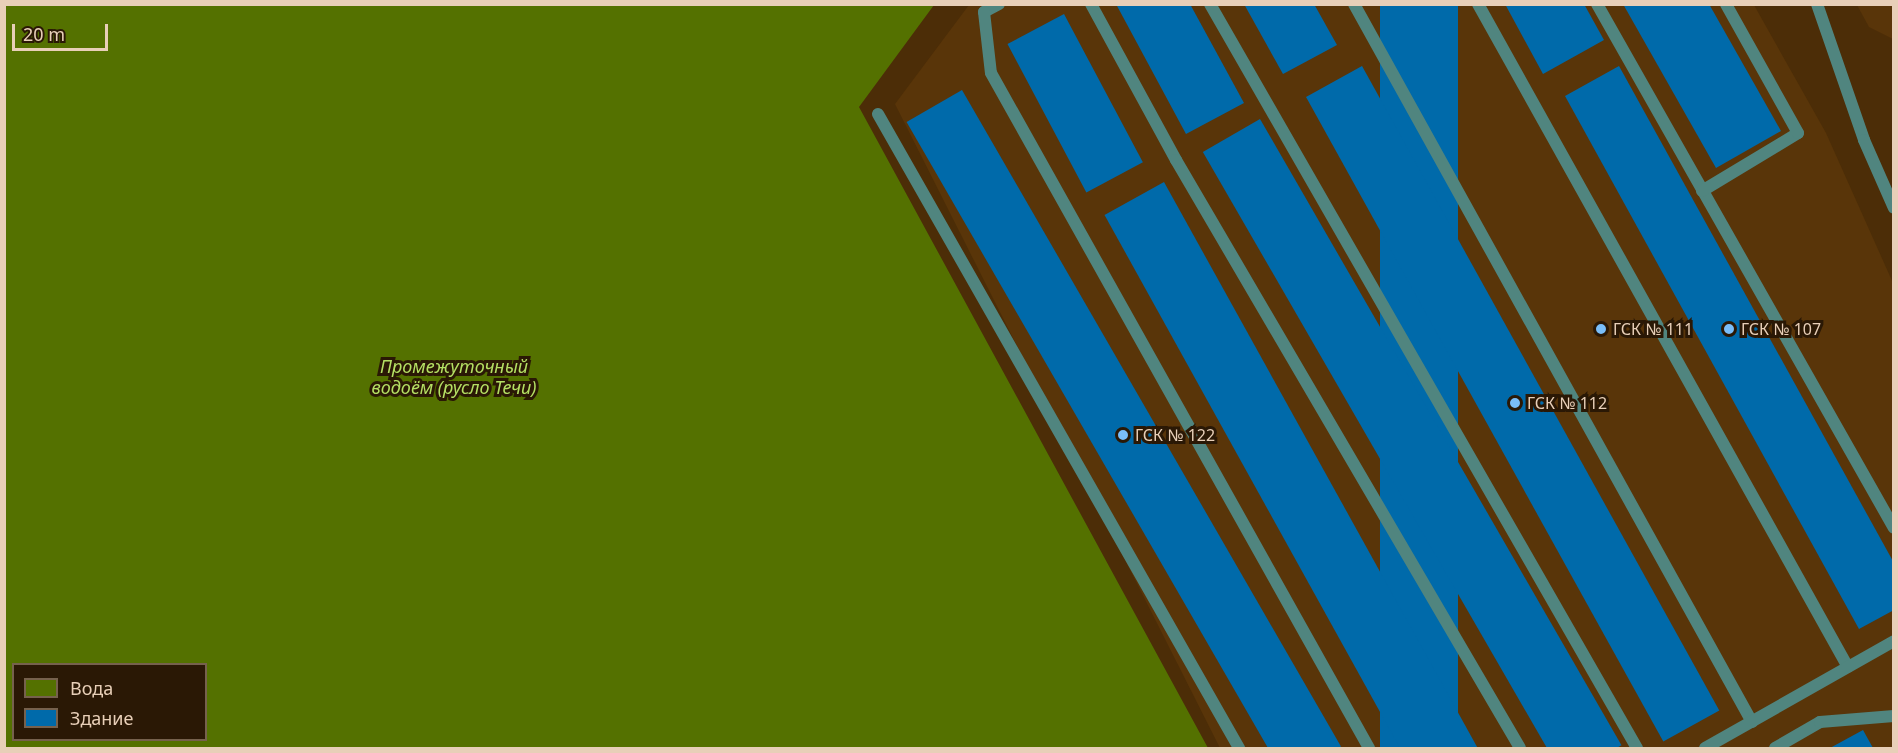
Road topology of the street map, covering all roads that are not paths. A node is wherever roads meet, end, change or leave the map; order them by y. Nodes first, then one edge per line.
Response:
1 (999, 4) edge
2 (1091, 4) edge
3 (1210, 4) edge
4 (1354, 4) edge
5 (1478, 4) edge
6 (1597, 4) edge
7 (1726, 4) edge
8 (1817, 4) edge
9 (878, 114) dead end
10 (1702, 191) junction
11 (1893, 208) edge
12 (1893, 528) edge
13 (1893, 641) edge
14 (1848, 667) junction
15 (1893, 716) edge
16 (1752, 722) junction
17 (1239, 748) edge
18 (1369, 748) edge
19 (1520, 748) edge
20 (1637, 748) edge
21 (1705, 748) edge
22 (1776, 748) edge

1 - 18 lane
2 - 19 lane
3 - 20 lane
4 - 16 lane
5 - 14 lane
6 - 10 lane
7 - 10 lane
8 - 11 lane
9 - 17 lane
10 - 12 lane
13 - 14 lane
14 - 16 lane
15 - 22 lane
16 - 21 lane

